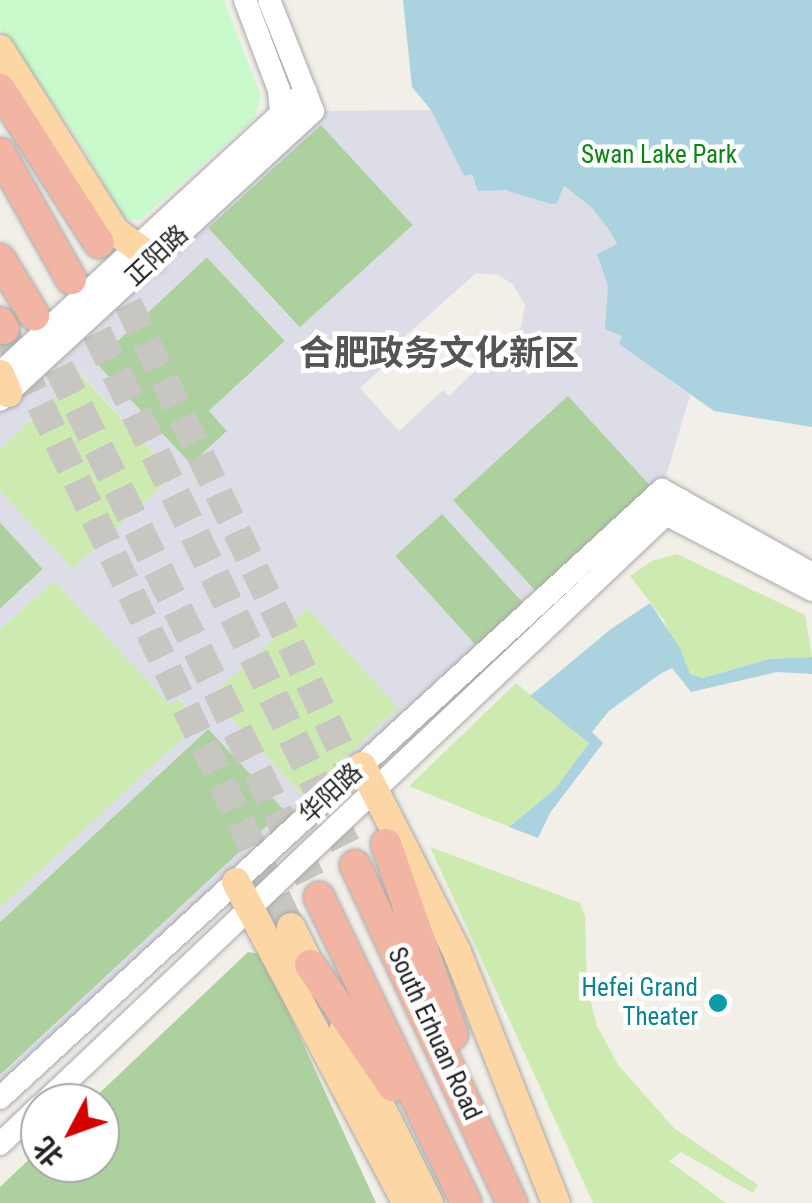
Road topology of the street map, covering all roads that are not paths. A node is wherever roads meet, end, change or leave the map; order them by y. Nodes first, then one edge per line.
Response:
1 (245, 0) edge
2 (269, 0) edge
3 (0, 49) edge
4 (0, 89) edge
5 (310, 101) junction
6 (282, 114) junction
7 (0, 141) edge
8 (281, 141) junction
9 (0, 153) edge
10 (144, 254) junction
11 (0, 259) edge
12 (70, 278) tunnel mouth
13 (34, 315) tunnel mouth
14 (2, 385) edge
15 (664, 502) junction
16 (812, 574) edge
17 (812, 590) edge
18 (369, 777) junction
19 (385, 841) joint
20 (355, 865) tunnel mouth
21 (244, 894) junction
22 (319, 897) tunnel mouth
23 (291, 926) tunnel mouth
24 (310, 964) junction
25 (63, 1083) edge
26 (0, 1098) edge
27 (20, 1125) edge
28 (0, 1144) edge
29 (445, 1160) junction
30 (510, 1198) edge
31 (407, 1203) edge
32 (429, 1203) edge
33 (466, 1203) edge
34 (539, 1203) edge
35 (556, 1203) edge

1 - 6 street
2 - 5 street
3 - 10 main road
4 - 7 highway
5 - 6 street, 正阳路
5 - 8 street, 正阳路
6 - 8 street
6 - 10 street, 正阳路
8 - 10 street, 正阳路
9 - 12 highway
10 - 14 street, 正阳路
11 - 13 highway
15 - 16 street
15 - 17 street
15 - 18 street, 华阳路
18 - 21 street, 华阳路
18 - 35 main road
19 - 30 highway
19 - 34 main road
20 - 30 highway, South Erhuan Road
21 - 25 street, 华阳路
21 - 26 street, 华阳路
21 - 31 main road
22 - 29 highway, South Erhuan Road
23 - 24 main road
24 - 29 highway
24 - 32 main road
27 - 28 street, 华阳路
29 - 33 highway, South Erhuan Road

